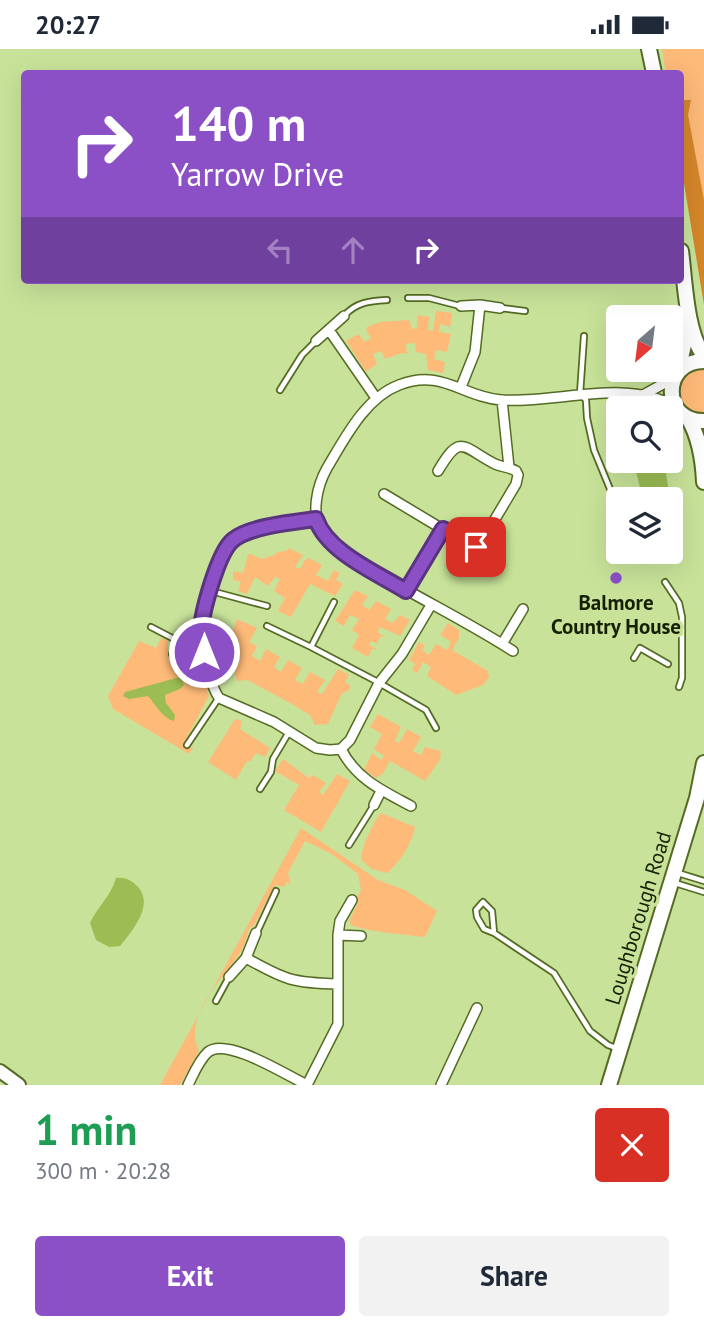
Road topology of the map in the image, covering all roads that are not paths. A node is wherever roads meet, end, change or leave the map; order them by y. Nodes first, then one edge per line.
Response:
1 (649, 49) edge
2 (653, 70) edge
3 (684, 273) edge
4 (408, 298) dead end
5 (387, 300) dead end
6 (480, 305) junction
7 (461, 306) joint
8 (500, 308) joint
9 (525, 311) dead end
10 (344, 316) joint
11 (690, 317) junction
12 (329, 330) junction
13 (584, 336) dead end
14 (316, 341) joint
15 (683, 346) edge
16 (704, 359) edge
17 (683, 368) edge
18 (664, 382) edge
19 (461, 387) junction
20 (280, 390) dead end
21 (580, 394) junction
22 (643, 394) junction
23 (650, 396) edge
24 (376, 398) junction
25 (502, 400) junction
26 (683, 413) edge
27 (688, 418) junction
28 (704, 421) edge
29 (704, 464) edge
30 (509, 467) junction
31 (438, 471) dead end
32 (614, 474) dead end
33 (606, 477) junction
34 (704, 482) edge
35 (609, 487) edge
36 (384, 494) dead end
37 (316, 519) junction
38 (443, 529) junction
39 (666, 582) dead end
40 (211, 591) junction
41 (406, 591) junction
42 (334, 602) dead end
43 (431, 605) junction
44 (267, 606) dead end
45 (523, 609) dead end
46 (151, 627) dead end
47 (267, 627) dead end
48 (178, 641) junction
49 (202, 641) junction
50 (502, 644) junction
51 (311, 647) junction
52 (513, 651) dead end
53 (172, 655) dead end
54 (634, 658) dead end
55 (668, 664) dead end
56 (380, 683) junction
57 (679, 687) dead end
58 (219, 698) junction
59 (436, 728) dead end
60 (289, 732) junction
61 (187, 745) dead end
62 (341, 749) junction
63 (704, 763) edge
64 (260, 789) dead end
65 (381, 791) junction
66 (374, 806) joint
67 (411, 806) dead end
68 (349, 845) dead end
69 (673, 877) junction
70 (704, 881) edge
71 (276, 891) dead end
72 (704, 892) edge
73 (352, 900) dead end
74 (256, 933) joint
75 (494, 933) junction
76 (338, 935) junction
77 (361, 936) dead end
78 (246, 958) junction
79 (229, 977) joint
80 (338, 984) junction
81 (216, 1001) dead end
82 (477, 1008) dead end
83 (620, 1049) junction
84 (0, 1071) edge
85 (19, 1085) edge
86 (188, 1085) edge
87 (307, 1085) edge
88 (441, 1085) edge
89 (609, 1085) edge

1 - 2 main road
3 - 11 main road
4 - 7 lane
5 - 10 lane
6 - 7 street
6 - 8 street
6 - 19 street
8 - 9 lane
10 - 12 street
11 - 15 main road
11 - 16 main road
12 - 14 street
12 - 24 street
13 - 21 lane
14 - 20 lane
16 - 17 main road
18 - 22 street
19 - 24 street
19 - 25 street
21 - 22 street
21 - 25 street
21 - 33 lane
22 - 23 street
24 - 37 street
25 - 30 street
26 - 27 main road
27 - 28 main road
27 - 29 main road
29 - 34 main road
30 - 31 street
30 - 38 street
32 - 33 lane
33 - 35 lane
36 - 38 street
37 - 40 street
37 - 41 street
38 - 41 street
39 - 57 lane
40 - 44 lane
40 - 49 street
41 - 43 street
42 - 51 lane
43 - 50 street
43 - 56 street
45 - 50 street
46 - 48 lane
47 - 51 lane
48 - 49 lane
48 - 53 lane
49 - 58 street
50 - 52 street
51 - 56 lane
54 - 55 lane
56 - 59 lane
56 - 62 street
58 - 60 street
58 - 61 lane
60 - 62 street
60 - 64 lane
62 - 65 street
63 - 69 main road, Loughborough Road
65 - 66 street
65 - 67 street
66 - 68 lane
69 - 70 lane
69 - 72 lane
69 - 83 main road, Loughborough Road
71 - 74 lane
73 - 76 street
74 - 78 street
75 - 75 lane
75 - 83 lane
76 - 77 street
76 - 80 street
78 - 79 street
78 - 80 street
79 - 81 lane
80 - 87 street
82 - 88 street
83 - 89 main road, Loughborough Road
84 - 85 street
86 - 87 street

